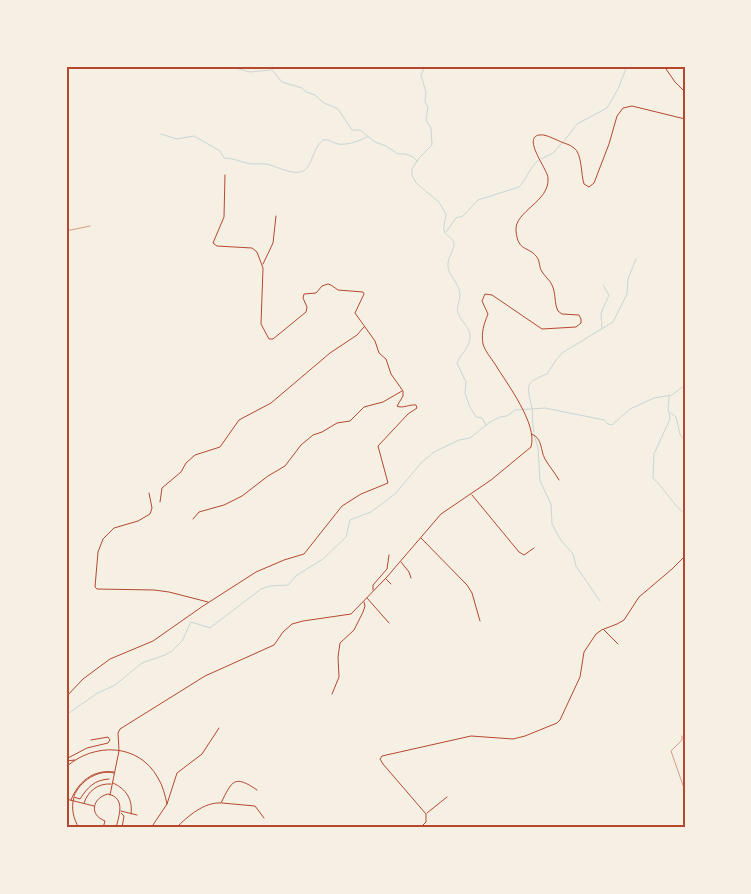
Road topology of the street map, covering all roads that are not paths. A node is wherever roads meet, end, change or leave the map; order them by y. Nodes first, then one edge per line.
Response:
1 (664, 66) edge
2 (685, 92) edge
3 (685, 119) edge
4 (224, 175) dead end
5 (276, 216) dead end
6 (262, 265) junction
7 (364, 326) junction
8 (402, 390) junction
9 (532, 433) junction
10 (559, 480) dead end
11 (149, 493) dead end
12 (471, 494) junction
13 (160, 502) dead end
14 (193, 519) dead end
15 (421, 538) junction
16 (534, 548) dead end
17 (390, 555) dead end
18 (685, 556) edge
19 (400, 562) junction
20 (386, 578) junction
21 (411, 578) dead end
22 (390, 584) dead end
23 (373, 591) junction
24 (366, 598) junction
25 (363, 601) junction
26 (208, 602) junction
27 (480, 621) dead end
28 (389, 623) dead end
29 (603, 629) junction
30 (618, 644) dead end
31 (332, 694) dead end
32 (66, 697) edge
33 (219, 728) dead end
34 (682, 736) dead end
35 (91, 740) dead end
36 (119, 751) junction
37 (66, 760) edge
38 (75, 760) junction
39 (66, 766) edge
40 (114, 773) junction
41 (109, 779) dead end
42 (112, 784) junction
43 (257, 790) dead end
44 (685, 791) edge
45 (110, 795) junction
46 (74, 797) junction
47 (447, 797) dead end
48 (66, 799) edge
49 (72, 801) junction
50 (84, 803) junction
51 (221, 803) junction
52 (167, 804) junction
53 (94, 806) junction
54 (120, 812) junction
55 (131, 814) junction
56 (426, 814) junction
57 (137, 815) dead end
58 (264, 818) dead end
59 (79, 828) edge
60 (103, 828) edge
61 (116, 828) edge
62 (122, 828) edge
63 (151, 828) edge
64 (176, 828) edge
65 (420, 828) edge

1 - 2 street
3 - 9 street
4 - 6 street
5 - 6 street
6 - 7 street
7 - 8 street
7 - 13 street
8 - 14 street
8 - 26 street
9 - 10 street
9 - 12 street
11 - 26 street
12 - 15 street
12 - 16 street
15 - 19 street
15 - 27 street
17 - 23 street
18 - 29 street
19 - 20 street
19 - 21 street
20 - 22 street
20 - 23 street
23 - 24 street
24 - 25 street
24 - 28 street
25 - 31 street
25 - 36 street
26 - 32 street
29 - 30 street
29 - 56 street
33 - 52 street
34 - 44 lane
35 - 37 street
36 - 38 street
36 - 40 street
36 - 52 street
37 - 38 street
38 - 39 street
40 - 42 street
40 - 46 street
40 - 49 street
41 - 46 street
42 - 45 street
42 - 50 street
42 - 55 street
43 - 51 street
45 - 53 street
45 - 54 street
46 - 49 street
47 - 56 street
48 - 49 street
49 - 50 street
49 - 59 street
50 - 53 street
51 - 58 street
51 - 64 street
52 - 63 street
53 - 60 street
54 - 55 street
54 - 61 street
54 - 62 street
55 - 57 street
56 - 65 street

